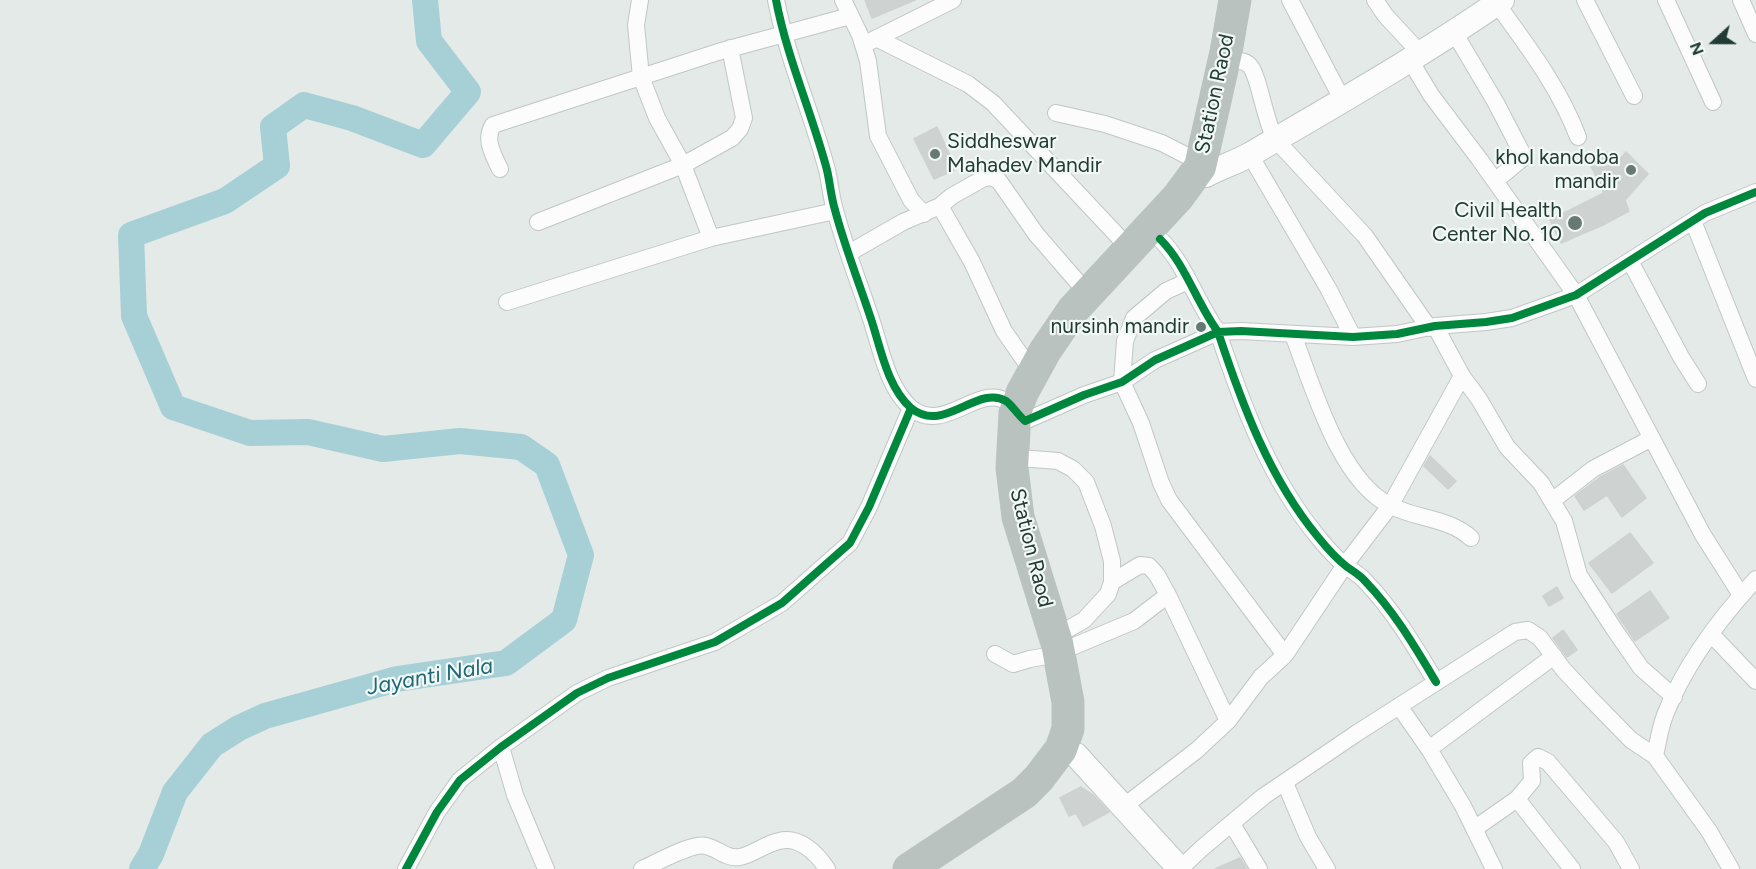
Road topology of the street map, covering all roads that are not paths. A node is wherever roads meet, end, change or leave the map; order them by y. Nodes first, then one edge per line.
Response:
1 (640, 0) edge
2 (776, 0) edge
3 (843, 0) edge
4 (953, 0) edge
5 (1235, 0) edge
6 (1241, 0) edge
7 (1290, 0) edge
8 (1375, 0) edge
9 (1585, 0) edge
10 (1666, 0) edge
11 (1741, 0) edge
12 (1499, 2) edge
13 (850, 16) junction
14 (1454, 32) junction
15 (1756, 34) edge
16 (784, 35) junction
17 (869, 41) junction
18 (730, 48) junction
19 (1415, 57) junction
20 (1232, 60) junction
21 (641, 76) junction
22 (1634, 96) dead end
23 (1343, 101) junction
24 (1713, 102) dead end
25 (1056, 113) dead end
26 (1578, 137) dead end
27 (1275, 139) junction
28 (1250, 155) junction
29 (682, 165) junction
30 (500, 169) dead end
31 (1203, 169) junction
32 (1495, 181) junction
33 (1755, 197) edge
34 (940, 206) junction
35 (835, 211) junction
36 (924, 214) junction
37 (1693, 221) junction
38 (538, 222) dead end
39 (711, 238) junction
40 (1160, 239) junction
41 (1130, 249) junction
42 (849, 253) junction
43 (1630, 261) junction
44 (1188, 281) junction
45 (1088, 294) junction
46 (1576, 295) junction
47 (507, 303) dead end
48 (1432, 327) junction
49 (1218, 332) junction
50 (1293, 335) junction
51 (1353, 337) junction
52 (1032, 375) junction
53 (1462, 376) junction
54 (1756, 379) edge
55 (1122, 382) junction
56 (1698, 384) dead end
57 (912, 408) junction
58 (1020, 417) junction
59 (1652, 438) junction
60 (1020, 458) junction
61 (1552, 501) junction
62 (1390, 506) junction
63 (1471, 538) dead end
64 (1345, 565) junction
65 (1756, 579) edge
66 (1112, 582) junction
67 (1741, 595) junction
68 (1168, 596) junction
69 (1096, 608) junction
70 (1111, 631) junction
71 (1711, 634) junction
72 (1063, 645) junction
73 (995, 654) dead end
74 (1285, 655) junction
75 (1554, 656) junction
76 (1756, 681) edge
77 (1436, 682) junction
78 (1674, 697) junction
79 (1399, 706) junction
80 (1228, 721) junction
81 (501, 747) junction
82 (1429, 749) junction
83 (1069, 752) junction
84 (1655, 756) junction
85 (1285, 783) junction
86 (1517, 799) junction
87 (1123, 807) junction
88 (1232, 824) junction
89 (1474, 830) junction
90 (406, 869) edge
91 (546, 869) edge
92 (642, 869) edge
93 (827, 869) edge
94 (909, 869) edge
95 (931, 869) edge
96 (1180, 869) edge
97 (1259, 869) edge
98 (1327, 869) edge
99 (1494, 869) edge
100 (1572, 869) edge
101 (1631, 869) edge
102 (1731, 869) edge

1 - 21 street
2 - 16 street
3 - 13 street
4 - 17 street
5 - 31 highway, Station Raod
6 - 20 highway
7 - 23 street
8 - 19 street
9 - 22 street
10 - 24 street
11 - 15 street
12 - 14 street
12 - 26 street
13 - 16 street
13 - 17 street
14 - 19 street
14 - 32 street
16 - 18 street
16 - 35 street
17 - 36 street
17 - 41 street
18 - 21 street
18 - 29 street
19 - 23 street
19 - 32 street
20 - 27 street
20 - 31 highway
21 - 29 street
21 - 30 street
23 - 27 street
25 - 31 street
27 - 28 street
27 - 48 street
28 - 31 street
28 - 51 street
29 - 38 street
29 - 39 street
31 - 40 highway
31 - 41 highway, Station Raod
32 - 46 street
33 - 37 street
34 - 36 street
34 - 45 street
34 - 52 street
35 - 39 street
35 - 42 street
36 - 42 street
37 - 43 street
37 - 54 street
39 - 47 street
40 - 44 street
40 - 58 highway
41 - 45 highway, Station Raod
42 - 57 street
43 - 46 street
43 - 56 street
44 - 49 street
44 - 55 street
45 - 52 highway, Station Raod
46 - 48 street
46 - 59 street
48 - 51 street
48 - 53 street
49 - 50 street
49 - 55 street
49 - 64 street
50 - 51 street
50 - 62 street
52 - 58 highway, Station Raod
53 - 61 street
53 - 62 street
55 - 58 street
55 - 74 street
57 - 58 street
57 - 81 street
58 - 60 highway
58 - 72 highway, Station Raod
59 - 61 street
59 - 67 street
60 - 66 street
60 - 72 highway
61 - 78 street
62 - 63 street
62 - 64 street
64 - 74 street
64 - 77 street
65 - 67 street
66 - 68 street
66 - 69 street
67 - 71 street
68 - 70 street
68 - 80 street
69 - 70 street
69 - 72 street
70 - 72 street
71 - 76 street
71 - 78 street
72 - 73 street
72 - 83 highway
74 - 80 street
75 - 77 street
75 - 82 street
75 - 84 street
77 - 79 street
78 - 84 street
79 - 82 street
79 - 85 street
80 - 87 street
81 - 90 street
81 - 91 street
82 - 89 street
83 - 87 street
83 - 94 highway
83 - 95 highway
84 - 102 street
85 - 88 street
85 - 98 street
86 - 89 street
86 - 100 street
86 - 101 street
87 - 96 street
88 - 96 street
88 - 97 street
89 - 99 street
92 - 93 street

